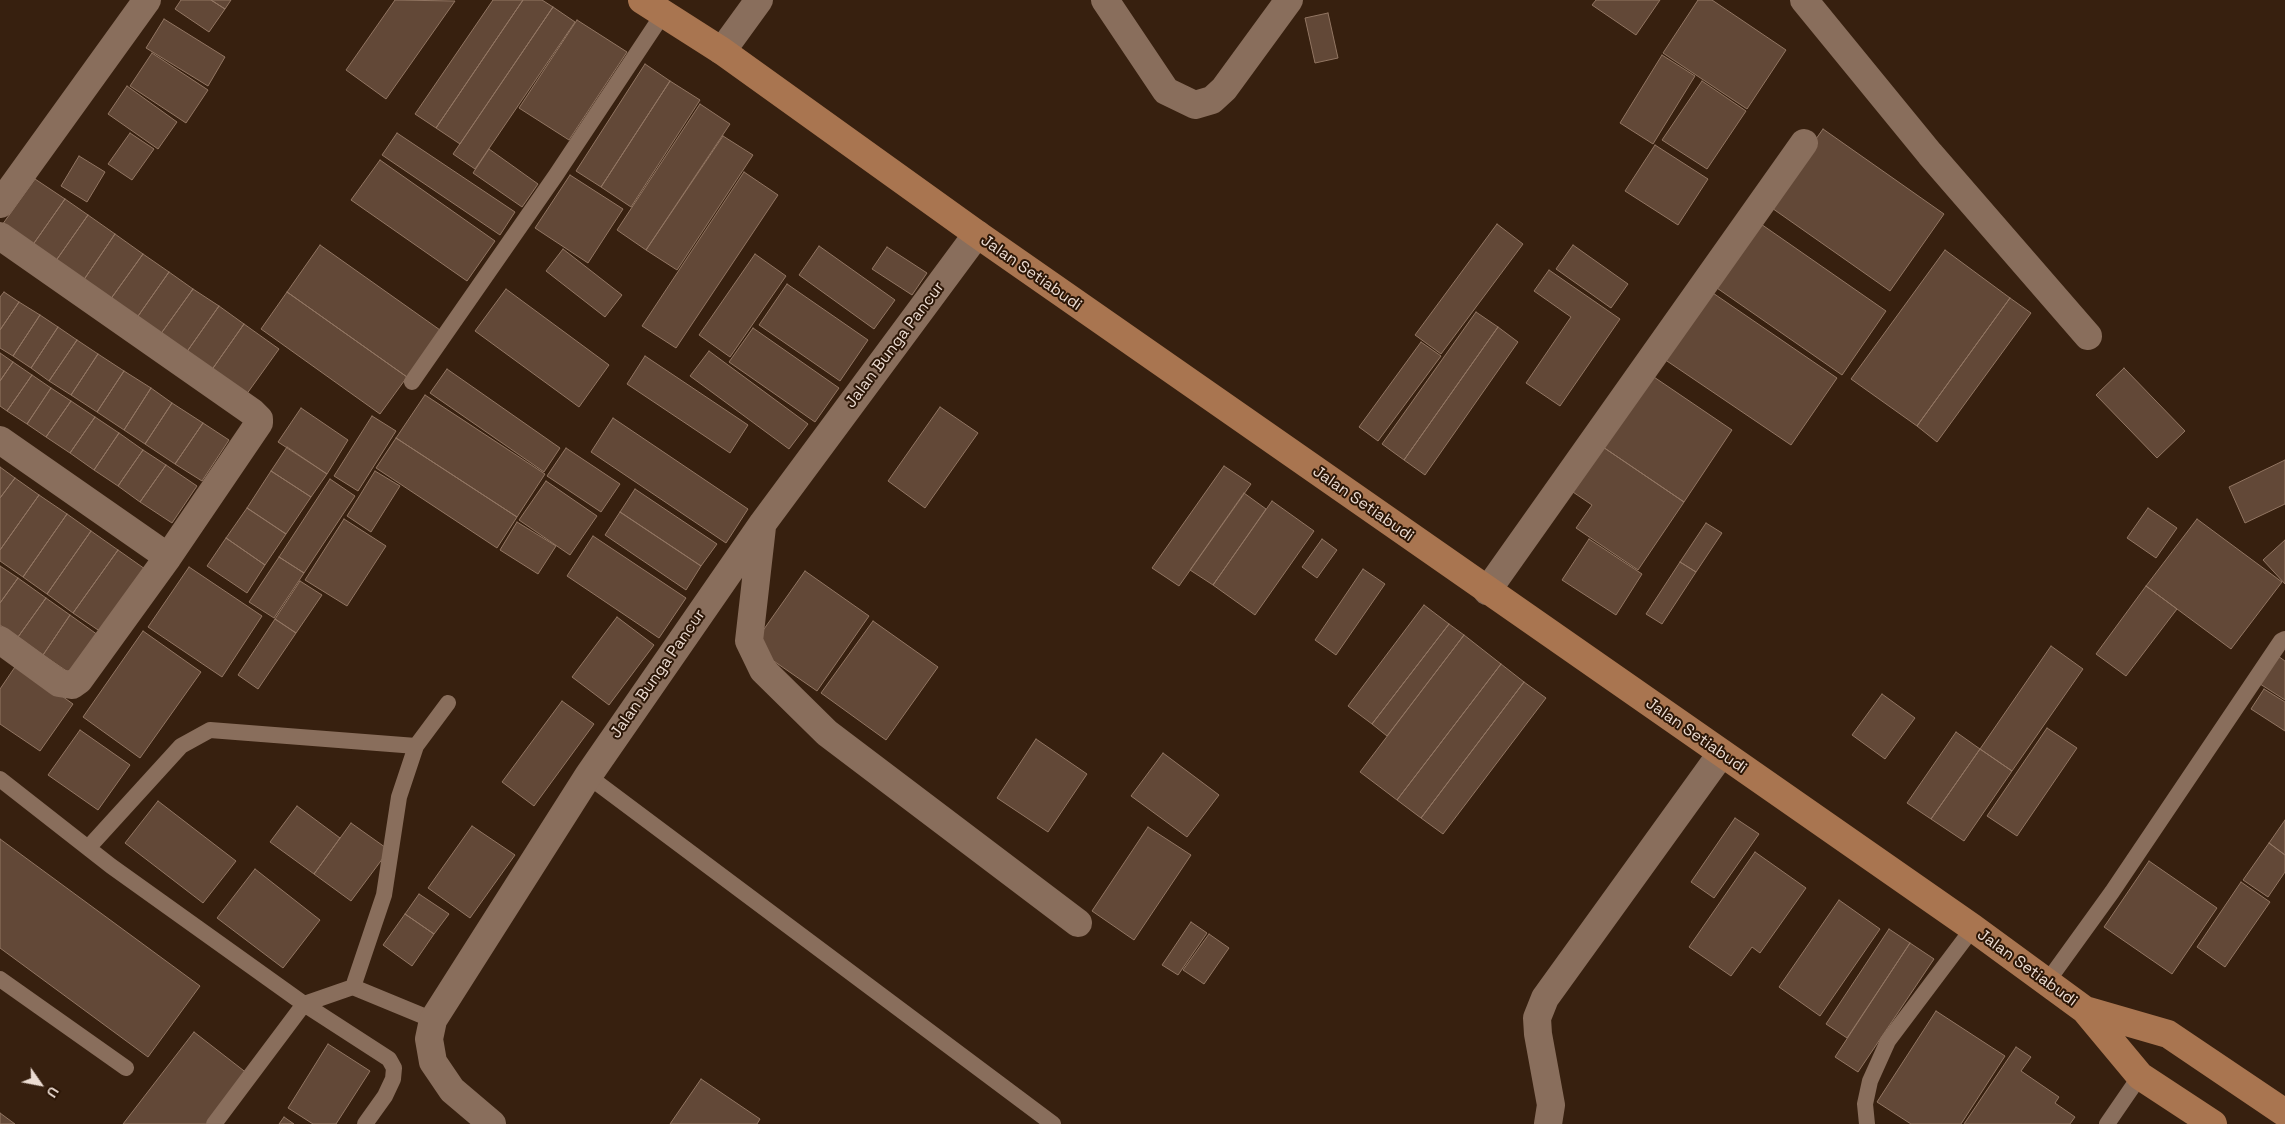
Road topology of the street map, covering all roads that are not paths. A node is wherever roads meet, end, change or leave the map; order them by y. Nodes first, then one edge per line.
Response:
1 (147, 0) edge
2 (759, 0) edge
3 (1105, 0) edge
4 (1289, 0) edge
5 (1804, 0) edge
6 (652, 7) edge
7 (722, 51) junction
8 (1804, 143) dead end
9 (0, 204) edge
10 (976, 234) junction
11 (0, 236) edge
12 (2088, 336) dead end
13 (412, 382) dead end
14 (0, 440) edge
15 (763, 523) junction
16 (168, 557) junction
17 (1487, 591) junction
18 (2285, 639) edge
19 (0, 640) edge
20 (448, 703) dead end
21 (416, 746) junction
22 (1721, 754) junction
23 (588, 776) junction
24 (0, 779) edge
25 (88, 848) junction
26 (1078, 923) dead end
27 (1973, 928) junction
28 (0, 979) edge
29 (2047, 982) junction
30 (353, 987) junction
31 (304, 1004) junction
32 (2084, 1010) junction
33 (433, 1020) junction
34 (126, 1068) dead end
35 (2140, 1076) junction
36 (2285, 1113) edge
37 (214, 1124) edge
38 (365, 1124) edge
39 (492, 1124) edge
40 (1054, 1124) edge
41 (1548, 1124) edge
42 (1867, 1124) edge
43 (2107, 1124) edge
44 (2214, 1124) edge

1 - 9 street
2 - 7 street
3 - 4 street
5 - 12 street
6 - 7 main road, Jalan Setiabudi
6 - 13 lane
7 - 10 main road, Jalan Setiabudi
8 - 17 street
10 - 15 street, Jalan Bunga Pancur
10 - 17 main road, Jalan Setiabudi
11 - 16 street
14 - 16 street
15 - 23 street, Jalan Bunga Pancur
15 - 26 street
16 - 19 street
17 - 22 main road, Jalan Setiabudi
18 - 29 lane
20 - 21 lane
21 - 25 lane
21 - 30 lane
22 - 27 main road, Jalan Setiabudi
22 - 41 street
23 - 33 street, Jalan Bunga Pancur
23 - 40 lane
24 - 25 lane
25 - 31 lane
27 - 29 main road, Jalan Setiabudi
27 - 42 lane
28 - 34 lane
29 - 32 main road, Jalan Setiabudi
30 - 31 lane
30 - 33 lane
31 - 37 lane
31 - 38 lane
32 - 35 main road, Jalan Setiabudi
32 - 36 main road, Jalan Setiabudi
33 - 39 street, Jalan Bunga Pancur
35 - 43 lane
35 - 44 main road, Jalan Setiabudi

